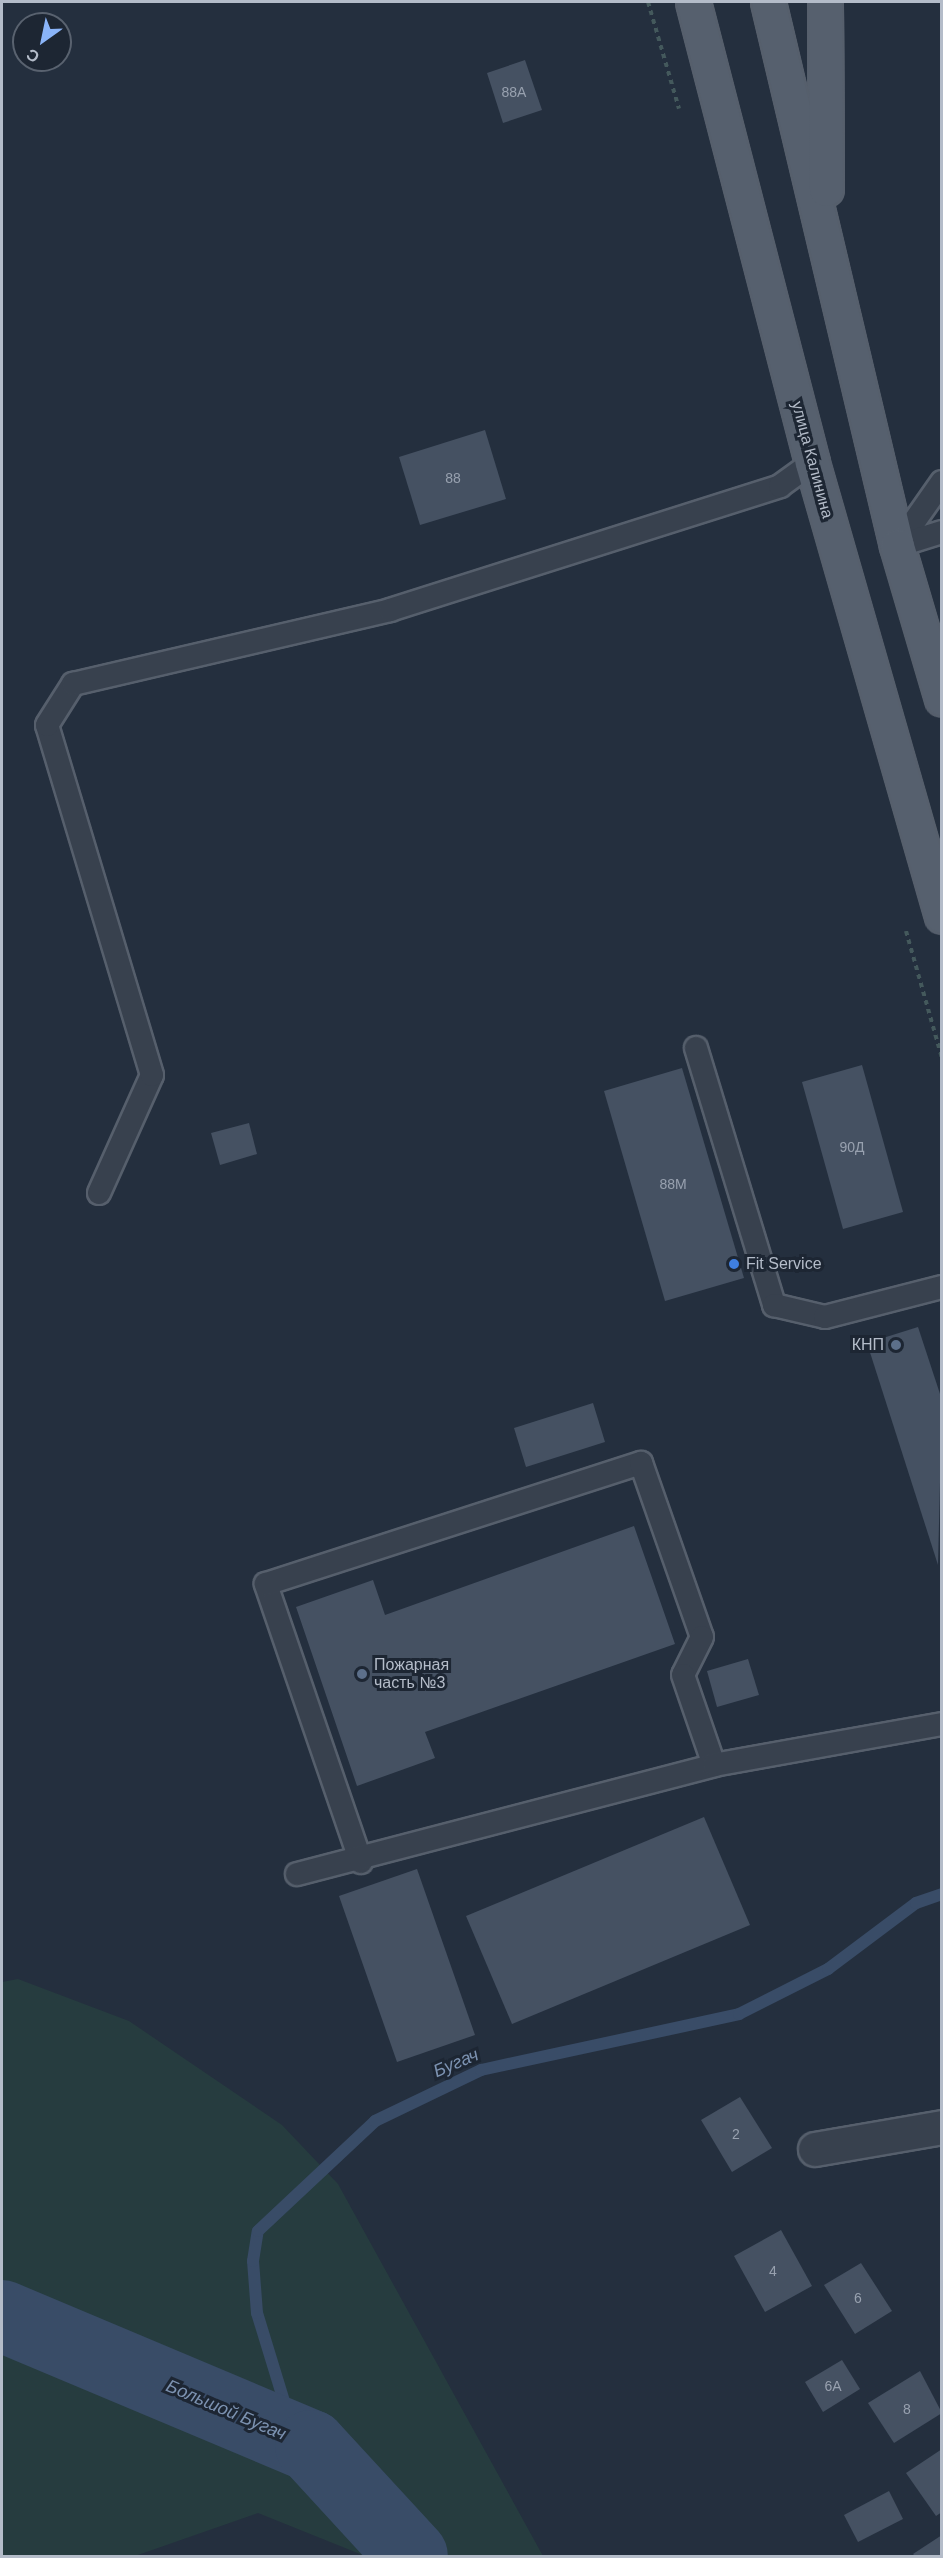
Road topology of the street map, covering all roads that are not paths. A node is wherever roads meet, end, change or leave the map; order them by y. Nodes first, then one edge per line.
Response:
1 (693, 2) edge
2 (768, 2) edge
3 (825, 2) edge
4 (826, 244) junction
5 (812, 463) junction
6 (942, 482) edge
7 (942, 532) edge
8 (897, 546) junction
9 (942, 699) edge
10 (942, 916) edge
11 (696, 1048) dead end
12 (99, 1193) dead end
13 (942, 1287) edge
14 (942, 1724) edge
15 (714, 1765) junction
16 (361, 1862) junction
17 (297, 1874) dead end
18 (942, 2127) edge
19 (815, 2149) dead end

1 - 5 main road, улица Калинина
2 - 4 main road
3 - 4 main road
4 - 8 main road
5 - 10 main road, улица Калинина
5 - 12 lane
6 - 8 lane
7 - 8 lane
8 - 9 main road
11 - 13 lane
14 - 15 lane
15 - 16 lane
15 - 16 lane
16 - 17 lane
18 - 19 street

